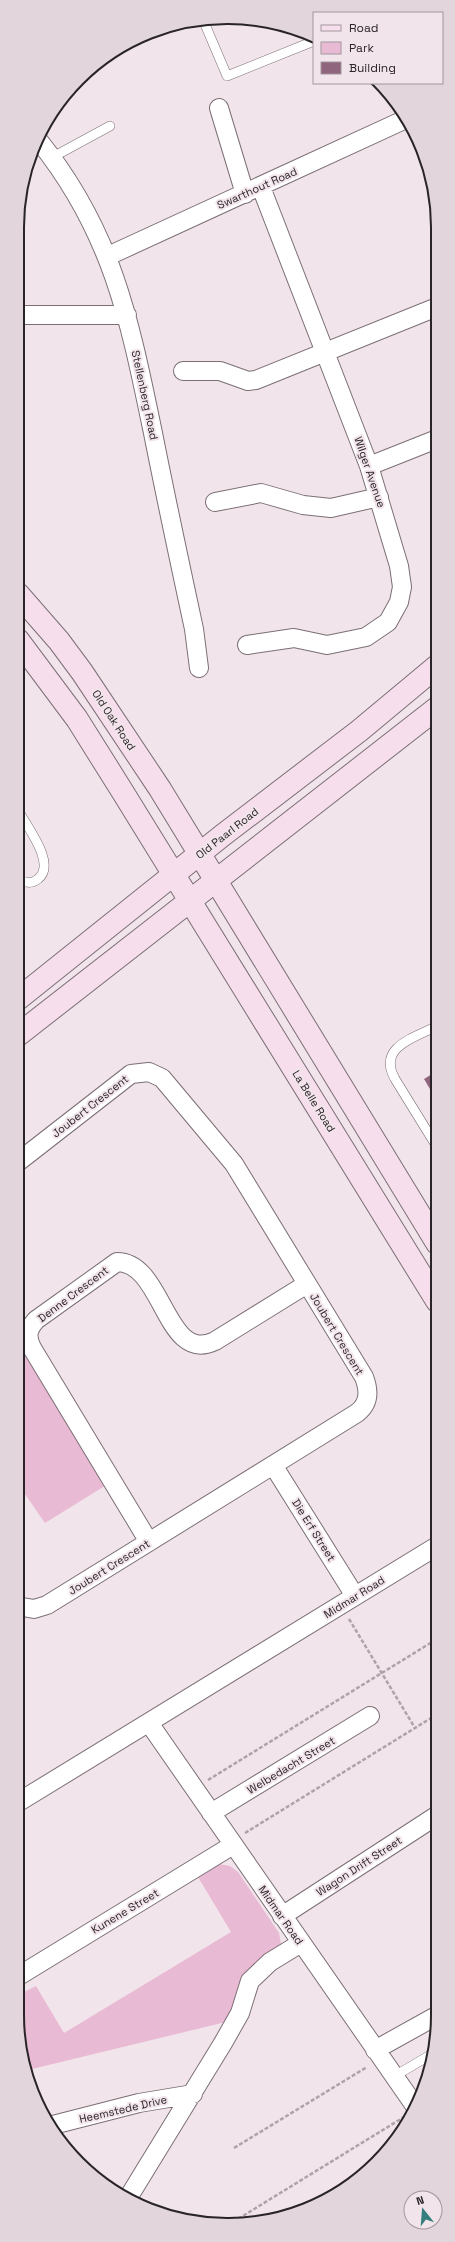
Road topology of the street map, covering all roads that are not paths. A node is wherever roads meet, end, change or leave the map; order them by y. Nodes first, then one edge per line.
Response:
1 (205, 25) edge
2 (312, 42) edge
3 (218, 108) dead end
4 (402, 122) edge
5 (110, 126) dead end
6 (42, 145) edge
7 (51, 158) junction
8 (261, 187) junction
9 (245, 194) junction
10 (108, 256) junction
11 (431, 310) edge
12 (24, 315) edge
13 (127, 315) junction
14 (325, 352) junction
15 (183, 371) dead end
16 (431, 441) edge
17 (369, 466) junction
18 (379, 497) junction
19 (215, 502) dead end
20 (24, 601) edge
21 (248, 645) dead end
22 (24, 648) edge
23 (199, 668) dead end
24 (431, 671) edge
25 (431, 713) edge
26 (24, 821) edge
27 (200, 854) junction
28 (174, 874) junction
29 (24, 881) edge
30 (216, 881) junction
31 (191, 900) junction
32 (24, 994) edge
33 (431, 1029) edge
34 (24, 1030) edge
35 (431, 1137) edge
36 (24, 1157) edge
37 (431, 1233) edge
38 (307, 1284) junction
39 (431, 1291) edge
40 (273, 1465) junction
41 (150, 1542) junction
42 (431, 1550) edge
43 (348, 1600) junction
44 (24, 1608) edge
45 (370, 1716) dead end
46 (149, 1723) junction
47 (24, 1799) edge
48 (211, 1813) junction
49 (431, 1819) edge
50 (232, 1844) junction
51 (282, 1916) junction
52 (301, 1943) junction
53 (24, 1973) edge
54 (431, 2019) edge
55 (378, 2054) junction
56 (426, 2058) edge
57 (394, 2077) junction
58 (193, 2094) junction
59 (409, 2107) edge
60 (56, 2124) edge
61 (131, 2194) edge

1 - 2 lane
3 - 9 street
4 - 8 street, Swarthout Road
5 - 7 lane
6 - 7 street, Stellenberg Road
7 - 10 street, Stellenberg Road
8 - 9 street, Swarthout Road
8 - 14 street, Wilger Avenue
9 - 10 street, Swarthout Road
10 - 13 street, Stellenberg Road
11 - 14 street
12 - 13 street
13 - 23 street, Stellenberg Road
14 - 15 street
14 - 17 street, Wilger Avenue
16 - 17 street
17 - 18 street, Wilger Avenue
18 - 19 street
18 - 21 street, Wilger Avenue
20 - 27 main road, Old Oak Road
22 - 28 main road
24 - 27 main road, Old Paarl Road
25 - 30 main road
26 - 29 lane
27 - 28 main road, Old Paarl Road
27 - 30 main road, Old Oak Road
28 - 31 main road, La Belle Road
28 - 32 main road, Old Paarl Road
30 - 31 main road
30 - 37 main road
31 - 34 main road
31 - 39 main road, La Belle Road
33 - 35 lane
36 - 38 street, Joubert Crescent
38 - 40 street, Joubert Crescent
38 - 41 street, Denne Crescent
40 - 41 street, Joubert Crescent
40 - 43 street, Die Erf Street
41 - 44 street, Joubert Crescent
42 - 43 street, Midmar Road
43 - 46 street, Midmar Road
45 - 48 street, Welbedacht Street
46 - 47 street, Midmar Road
46 - 48 street, Midmar Road
48 - 50 street, Midmar Road
49 - 51 street, Wagon Drift Street
50 - 51 street, Midmar Road
50 - 53 street, Kunene Street
51 - 52 street, Midmar Road
52 - 55 street, Midmar Road
52 - 58 street, Heemstede Drive
54 - 55 street
55 - 57 street, Midmar Road
56 - 57 lane
57 - 59 street, Midmar Road
58 - 60 street, Heemstede Drive
58 - 61 street, Heemstede Drive

